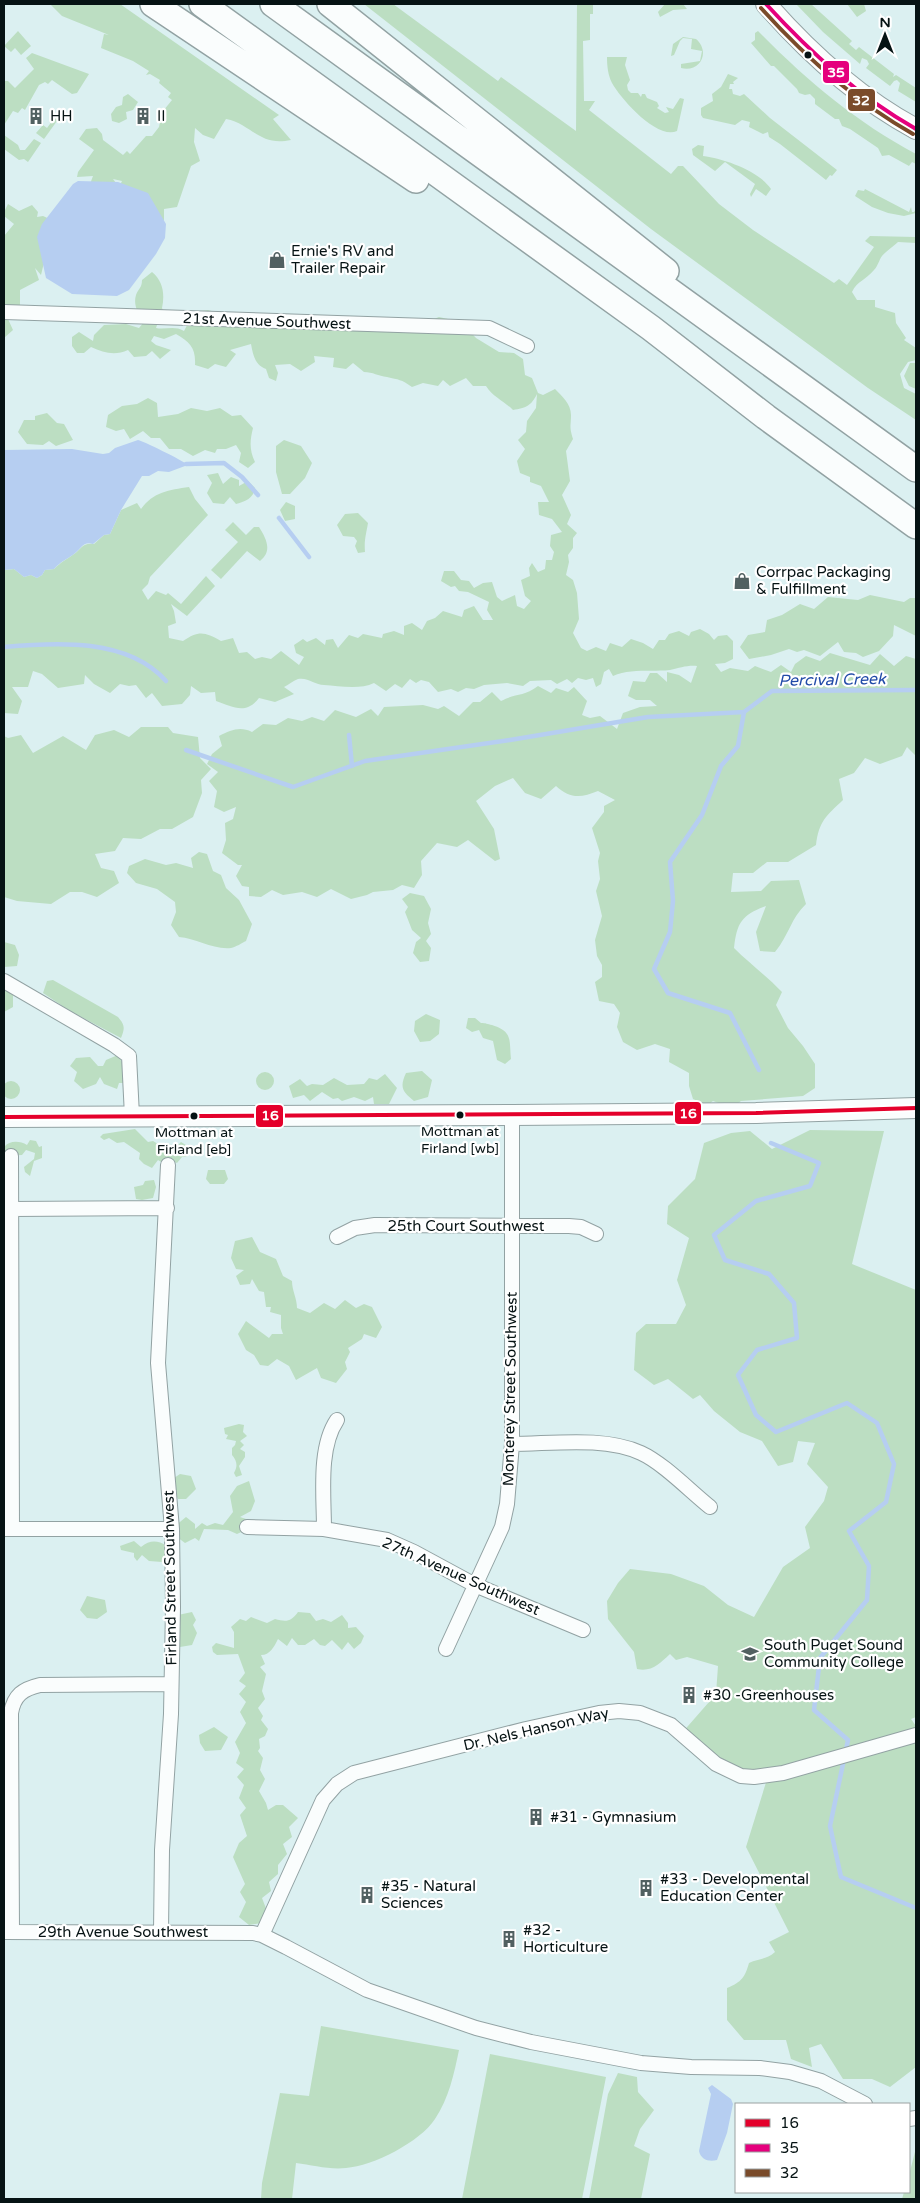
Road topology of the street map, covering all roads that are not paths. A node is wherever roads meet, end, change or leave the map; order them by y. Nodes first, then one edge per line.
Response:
1 (153, 4) edge
2 (202, 4) edge
3 (273, 4) edge
4 (330, 4) edge
5 (766, 4) edge
6 (916, 129) edge
7 (4, 312) edge
8 (527, 346) dead end
9 (795, 382) junction
10 (766, 417) junction
11 (916, 469) edge
12 (916, 526) edge
13 (4, 981) edge
14 (916, 1108) edge
15 (512, 1115) junction
16 (132, 1116) junction
17 (4, 1117) edge
18 (11, 1156) dead end
19 (168, 1165) dead end
20 (167, 1208) junction
21 (11, 1209) junction
22 (513, 1225) junction
23 (596, 1234) dead end
24 (337, 1238) dead end
25 (337, 1420) dead end
26 (512, 1444) junction
27 (710, 1507) dead end
28 (247, 1528) dead end
29 (8, 1529) edge
30 (172, 1529) junction
31 (324, 1529) junction
32 (475, 1584) junction
33 (583, 1630) dead end
34 (446, 1649) dead end
35 (171, 1684) junction
36 (916, 1735) edge
37 (161, 1931) junction
38 (8, 1932) edge
39 (262, 1935) junction
40 (863, 2103) edge

1 - 10 highway
2 - 10 highway
3 - 9 highway
4 - 9 highway
5 - 6 street
7 - 8 street, 21st Avenue Southwest
9 - 11 highway
10 - 12 highway
13 - 16 street
14 - 15 street
15 - 16 street
15 - 22 street, Monterey Street Southwest
16 - 17 street
18 - 21 street
19 - 20 street, Firland Street Southwest
20 - 21 street
20 - 30 street, Firland Street Southwest
21 - 29 street
22 - 23 street, 25th Court Southwest
22 - 24 street, 25th Court Southwest
22 - 26 street, Monterey Street Southwest
25 - 31 street
26 - 27 street
26 - 32 street, Monterey Street Southwest
28 - 31 street, 27th Avenue Southwest
29 - 30 street
30 - 35 street, Firland Street Southwest
31 - 32 street, 27th Avenue Southwest
32 - 33 street, 27th Avenue Southwest
32 - 34 street, Monterey Street Southwest
35 - 37 street, Firland Street Southwest
35 - 38 street
36 - 39 street, Dr. Nels Hanson Way
37 - 38 street, 29th Avenue Southwest
37 - 39 street, 29th Avenue Southwest
39 - 40 street

